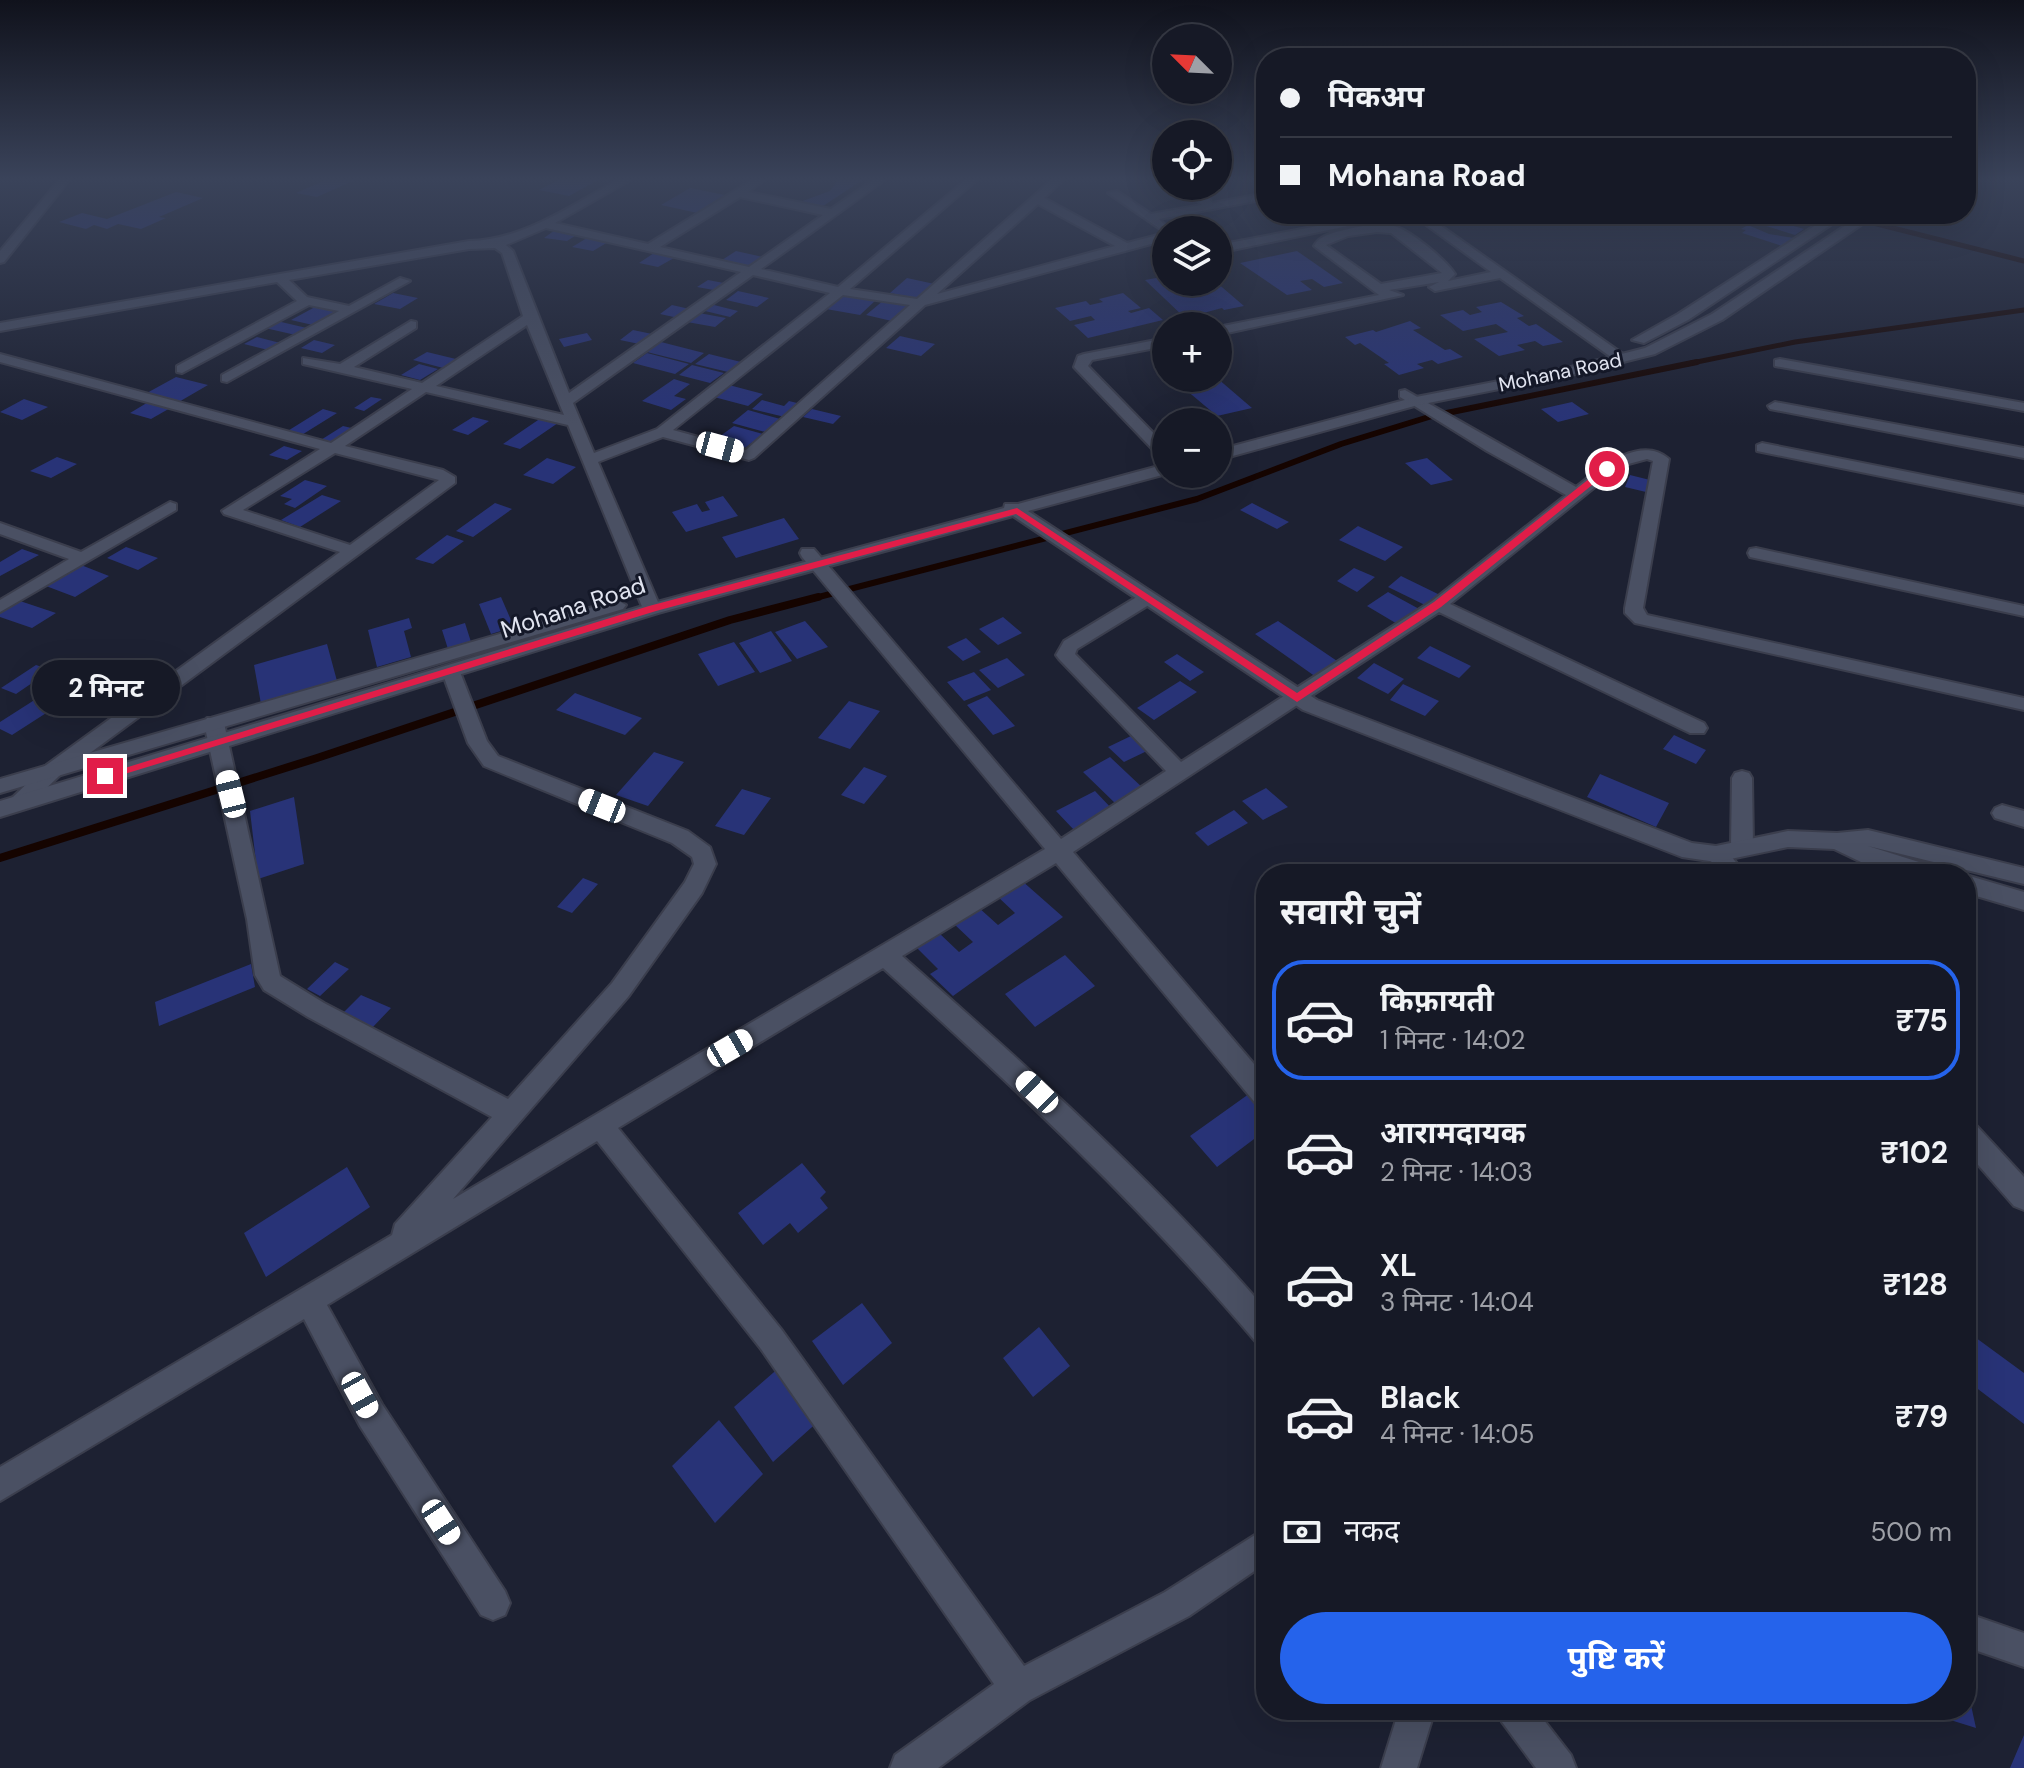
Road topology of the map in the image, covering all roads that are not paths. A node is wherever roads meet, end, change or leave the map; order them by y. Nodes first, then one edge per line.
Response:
1 (370, 262) edge
2 (511, 262) edge
3 (706, 262) edge
4 (763, 262) edge
5 (875, 262) edge
6 (965, 262) edge
7 (1076, 262) edge
8 (1342, 262) edge
9 (1438, 262) edge
10 (1483, 262) edge
11 (1769, 262) edge
12 (1800, 262) edge
13 (750, 271) junction
14 (1500, 274) junction
15 (278, 277) junction
16 (404, 281) dead end
17 (840, 291) junction
18 (1384, 292) junction
19 (307, 301) junction
20 (919, 303) junction
21 (351, 310) junction
22 (530, 317) junction
23 (411, 325) dead end
24 (0, 327) edge
25 (1232, 328) edge
26 (1152, 345) edge
27 (1608, 351) junction
28 (0, 358) edge
29 (1623, 359) junction
30 (308, 361) dead end
31 (1780, 363) dead end
32 (182, 369) dead end
33 (342, 369) junction
34 (227, 378) dead end
35 (426, 388) junction
36 (1411, 398) junction
37 (566, 402) junction
38 (1775, 406) dead end
39 (2024, 407) edge
40 (575, 422) junction
41 (662, 432) junction
42 (1232, 437) edge
43 (1152, 441) edge
44 (333, 448) junction
45 (1762, 448) dead end
46 (1232, 451) edge
47 (2024, 453) edge
48 (1152, 459) edge
49 (590, 460) junction
50 (1152, 472) edge
51 (1576, 494) junction
52 (2024, 500) edge
53 (1010, 505) junction
54 (170, 507) dead end
55 (0, 528) edge
56 (352, 551) junction
57 (1756, 553) dead end
58 (81, 558) junction
59 (812, 559) junction
60 (1146, 599) junction
61 (649, 602) junction
62 (1438, 605) junction
63 (0, 607) edge
64 (2024, 611) edge
65 (451, 672) junction
66 (1297, 698) junction
67 (2024, 704) edge
68 (1697, 728) dead end
69 (216, 732) junction
70 (52, 771) junction
71 (1179, 772) junction
72 (1742, 778) dead end
73 (0, 786) edge
74 (19, 803) junction
75 (0, 809) edge
76 (2002, 813) dead end
77 (2024, 819) edge
78 (1837, 841) junction
79 (1742, 846) junction
80 (1057, 852) junction
81 (1716, 854) junction
82 (1726, 864) edge
83 (1896, 864) edge
84 (2024, 876) edge
85 (1976, 887) edge
86 (2024, 901) edge
87 (886, 956) junction
88 (1256, 1085) edge
89 (511, 1114) junction
90 (600, 1125) junction
91 (1976, 1143) edge
92 (2024, 1197) edge
93 (391, 1250) junction
94 (309, 1300) junction
95 (1256, 1321) edge
96 (0, 1485) edge
97 (1256, 1551) edge
98 (493, 1603) dead end
99 (1976, 1633) edge
100 (2024, 1650) edge
101 (1018, 1688) junction
102 (1414, 1720) edge
103 (1522, 1720) edge
104 (908, 1768) edge
105 (1399, 1768) edge
106 (1558, 1768) edge

1 - 15 street
2 - 22 street
3 - 13 street
4 - 13 street
5 - 17 street
6 - 20 street
7 - 20 street
8 - 18 street
9 - 18 street
10 - 14 street
11 - 27 street, Mohana Road
12 - 29 street, Mohana Road
13 - 17 street
13 - 37 street
14 - 18 street
14 - 27 street
15 - 19 street
15 - 24 street
16 - 21 street
17 - 20 street
17 - 41 street
18 - 25 street
19 - 21 street
19 - 32 street
20 - 41 street
21 - 34 street
22 - 35 street
22 - 37 street
23 - 33 street
26 - 43 street
27 - 29 street
27 - 36 street, Mohana Road
28 - 44 street
29 - 36 street, Mohana Road
30 - 33 street
31 - 39 street
33 - 35 street
35 - 40 street
35 - 44 street
36 - 42 street, Mohana Road
36 - 46 street, Mohana Road
36 - 51 street
37 - 40 street
38 - 47 street
40 - 49 street
41 - 49 street
44 - 56 street
44 - 56 street
45 - 52 street
48 - 53 street, Mohana Road
49 - 61 street
50 - 53 street, Mohana Road
51 - 62 street
51 - 67 street
53 - 59 street, Mohana Road
53 - 60 street
54 - 58 street
55 - 58 street
56 - 70 street
57 - 64 street
58 - 63 street
59 - 61 street, Mohana Road
59 - 80 street
60 - 66 street
60 - 71 street
61 - 65 street, Mohana Road
61 - 69 street, Mohana Road
62 - 66 street
62 - 68 street
65 - 69 street, Mohana Road
65 - 89 street
66 - 71 street
66 - 81 street
69 - 70 street, Mohana Road
69 - 74 street, Mohana Road
69 - 89 street
70 - 73 street, Mohana Road
70 - 74 street
71 - 80 street
72 - 79 street
74 - 75 street, Mohana Road
76 - 77 street
78 - 79 street
78 - 83 street
78 - 84 street
79 - 81 street
80 - 87 street
80 - 88 street
81 - 82 street
85 - 86 street
87 - 90 street
87 - 95 street
89 - 93 street
90 - 93 street
90 - 101 street
91 - 92 street
93 - 94 street
94 - 96 street
94 - 98 street
97 - 101 street
99 - 100 street
101 - 104 street
102 - 105 street
103 - 106 street

